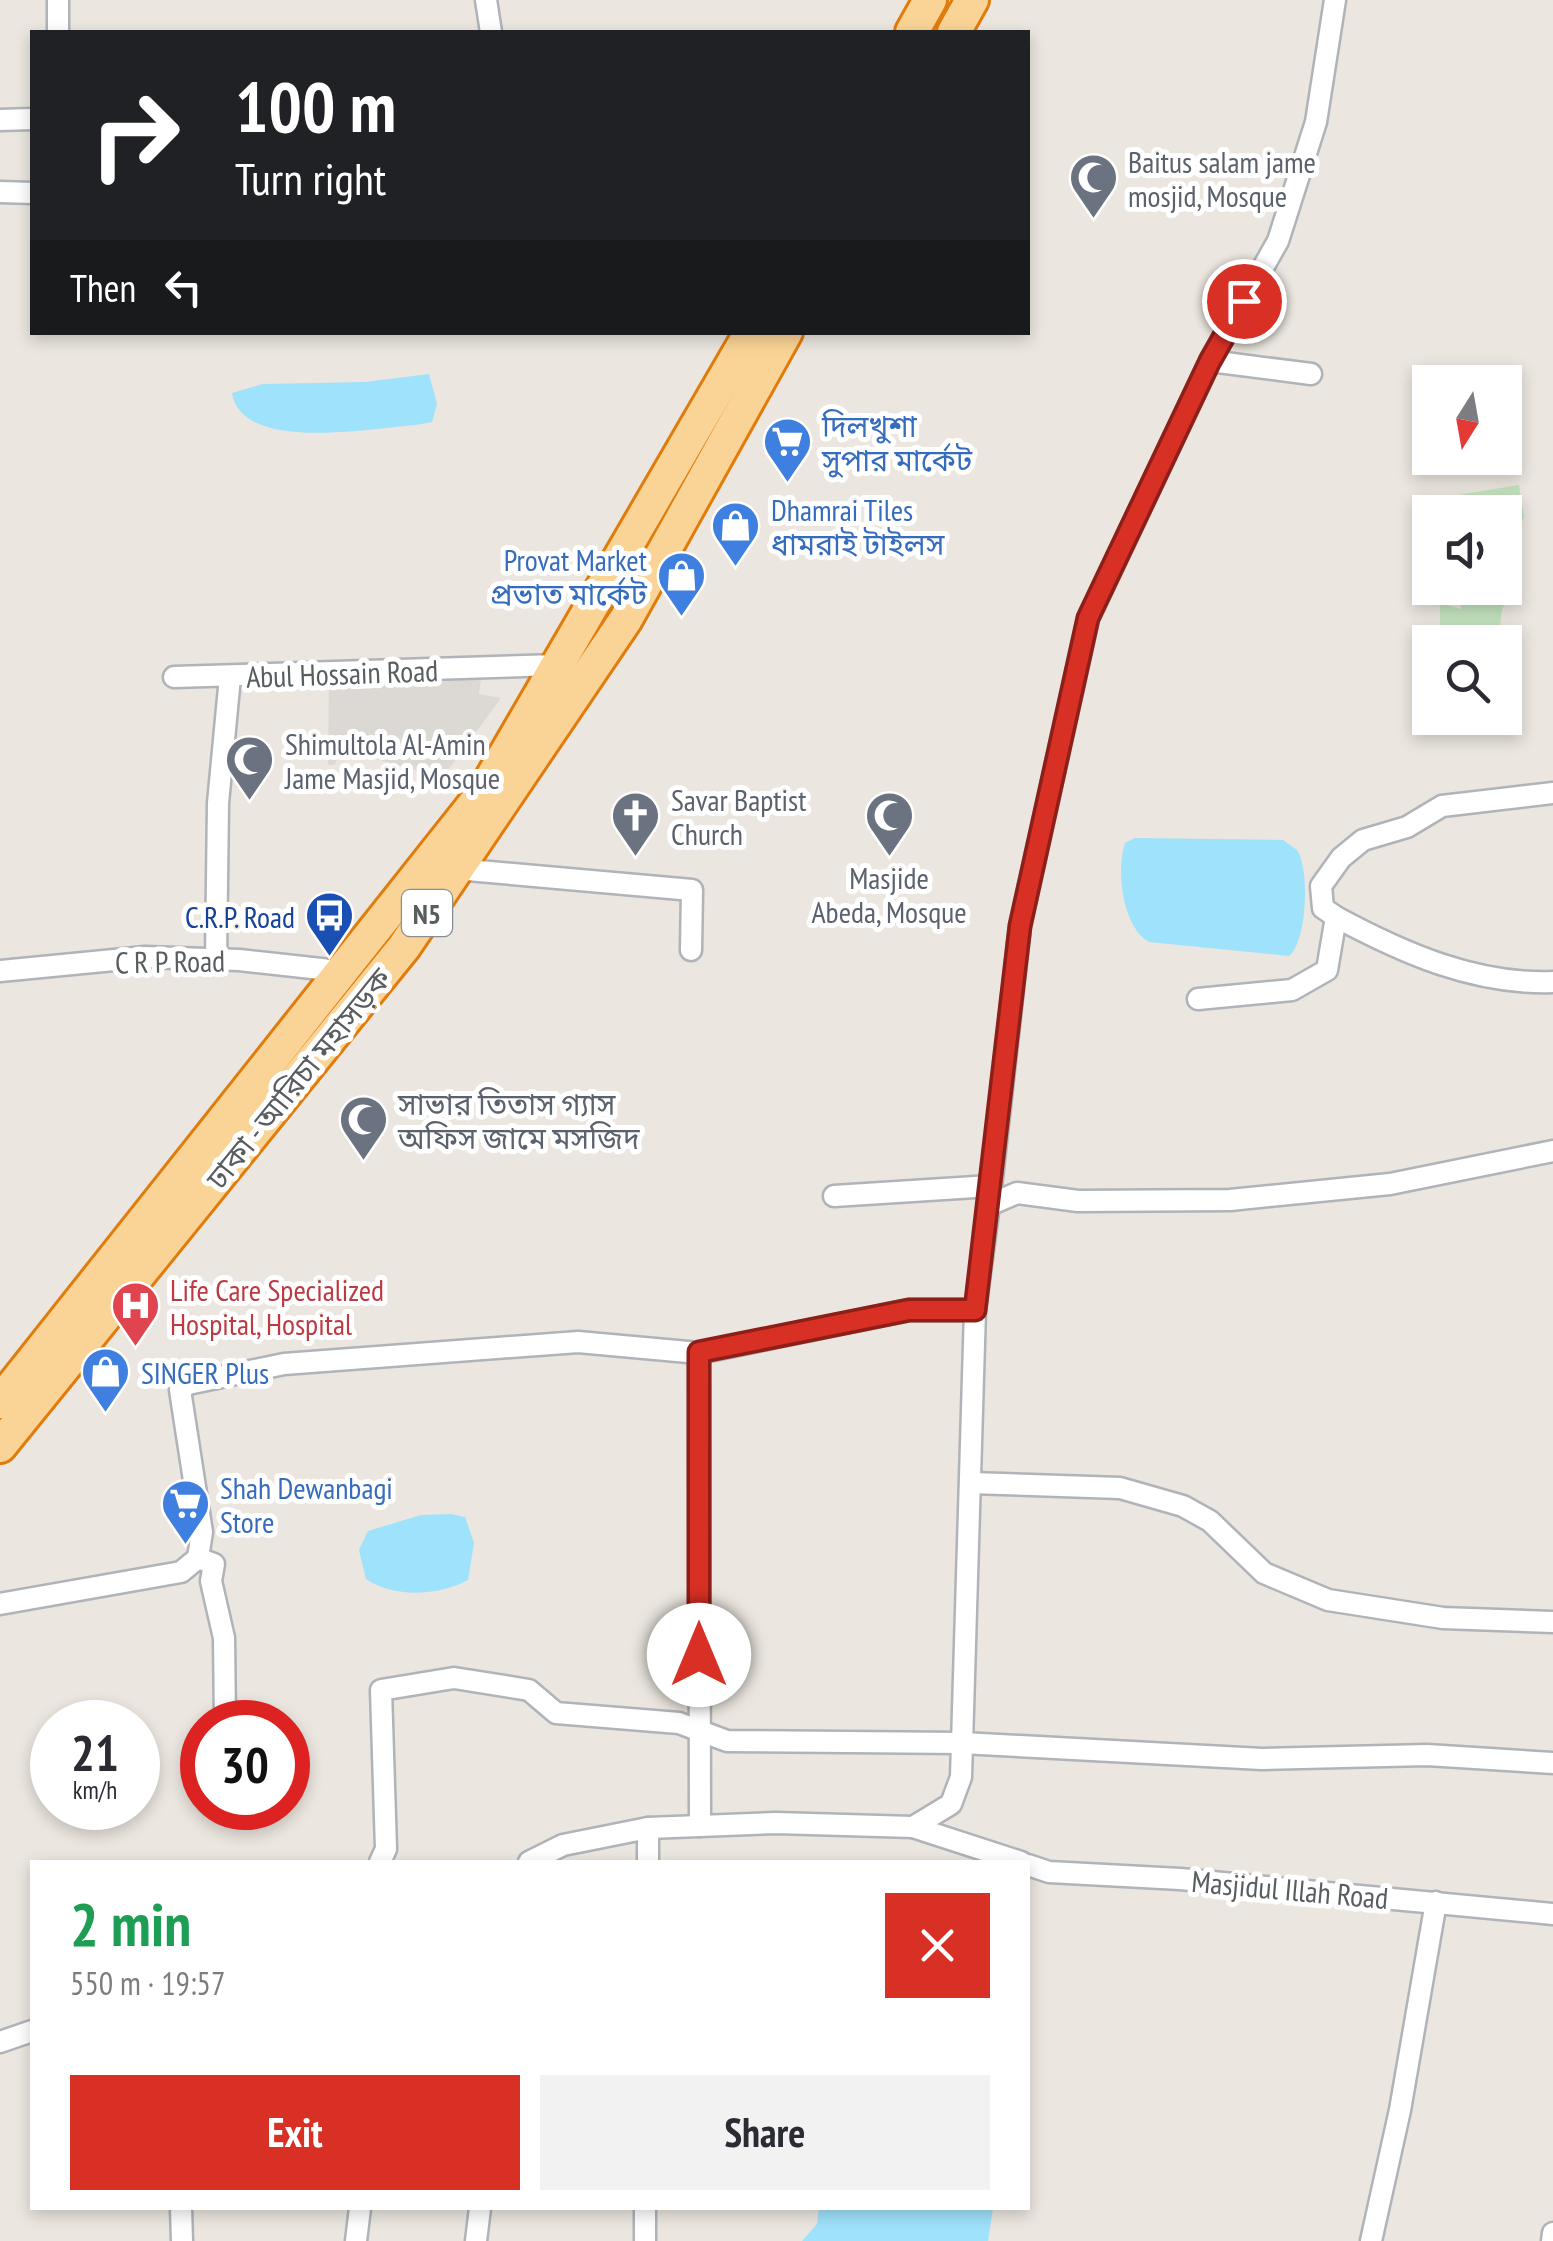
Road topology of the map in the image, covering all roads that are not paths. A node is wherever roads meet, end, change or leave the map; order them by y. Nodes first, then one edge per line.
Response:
1 (58, 0) edge
2 (486, 0) edge
3 (930, 0) edge
4 (972, 0) edge
5 (1335, 0) edge
6 (58, 30) edge
7 (491, 30) edge
8 (913, 30) edge
9 (955, 30) edge
10 (30, 119) edge
11 (0, 120) edge
12 (0, 192) edge
13 (30, 192) edge
14 (749, 335) edge
15 (784, 335) edge
16 (1210, 361) junction
17 (1311, 374) dead end
18 (558, 665) junction
19 (230, 677) junction
20 (174, 678) dead end
21 (1553, 793) edge
22 (456, 869) junction
23 (1336, 917) junction
24 (690, 950) dead end
25 (216, 960) junction
26 (0, 971) edge
27 (339, 971) junction
28 (1553, 982) edge
29 (1198, 998) dead end
30 (1553, 1150) edge
31 (990, 1195) junction
32 (834, 1196) dead end
33 (975, 1310) junction
34 (699, 1352) junction
35 (0, 1402) edge
36 (0, 1446) edge
37 (972, 1483) junction
38 (198, 1558) junction
39 (181, 1572) junction
40 (210, 1581) junction
41 (0, 1604) edge
42 (1553, 1622) edge
43 (224, 1700) edge
44 (698, 1730) junction
45 (962, 1743) junction
46 (1553, 1763) edge
47 (700, 1826) junction
48 (913, 1827) junction
49 (648, 1828) junction
50 (381, 1860) edge
51 (532, 1860) edge
52 (648, 1860) edge
53 (1012, 1860) edge
54 (1030, 1866) edge
55 (1436, 1902) junction
56 (1553, 1914) edge
57 (30, 2032) edge
58 (0, 2042) edge
59 (181, 2210) edge
60 (360, 2210) edge
61 (480, 2210) edge
62 (644, 2210) edge
63 (1553, 2233) edge
64 (182, 2241) edge
65 (356, 2241) edge
66 (476, 2241) edge
67 (645, 2241) edge
68 (1371, 2241) edge
69 (1552, 2241) edge

1 - 6 street
2 - 7 street
3 - 8 highway
4 - 9 highway
5 - 16 street
10 - 11 street
12 - 13 street
14 - 18 highway, ঢাকা - আরিচা মহাসড়ক / N5
15 - 22 highway, ঢাকা - আরিচা মহাসড়ক / N5
16 - 17 street
16 - 31 street
18 - 19 street, Abul Hossain Road
18 - 27 highway, ঢাকা - আরিচা মহাসড়ক / N5
19 - 20 street
19 - 25 street, Abul Hossain Road
21 - 23 street
22 - 24 street
22 - 36 highway, ঢাকা - আরিচা মহাসড়ক / N5
23 - 28 street
23 - 29 street
25 - 26 street, C R P Road
25 - 27 street, C R P Road
27 - 35 highway, ঢাকা - আরিচা মহাসড়ক / N5
30 - 31 street
31 - 32 street
31 - 33 street
33 - 34 street
33 - 37 street
34 - 38 street
34 - 44 street
37 - 42 street
37 - 45 street
38 - 39 street
38 - 40 street
39 - 40 street
39 - 41 street
40 - 43 street
44 - 45 street
44 - 47 street
44 - 50 street
45 - 46 street
45 - 48 street
47 - 48 street, Masjidul Illah Road
47 - 49 street, Masjidul Illah Road
48 - 53 street, Masjidul Illah Road
49 - 51 street, Masjidul Illah Road
49 - 52 street
54 - 55 street, Masjidul Illah Road
55 - 56 street, Masjidul Illah Road
55 - 68 street
57 - 58 street
59 - 64 street
60 - 65 street
61 - 66 street
62 - 67 street
63 - 69 street

